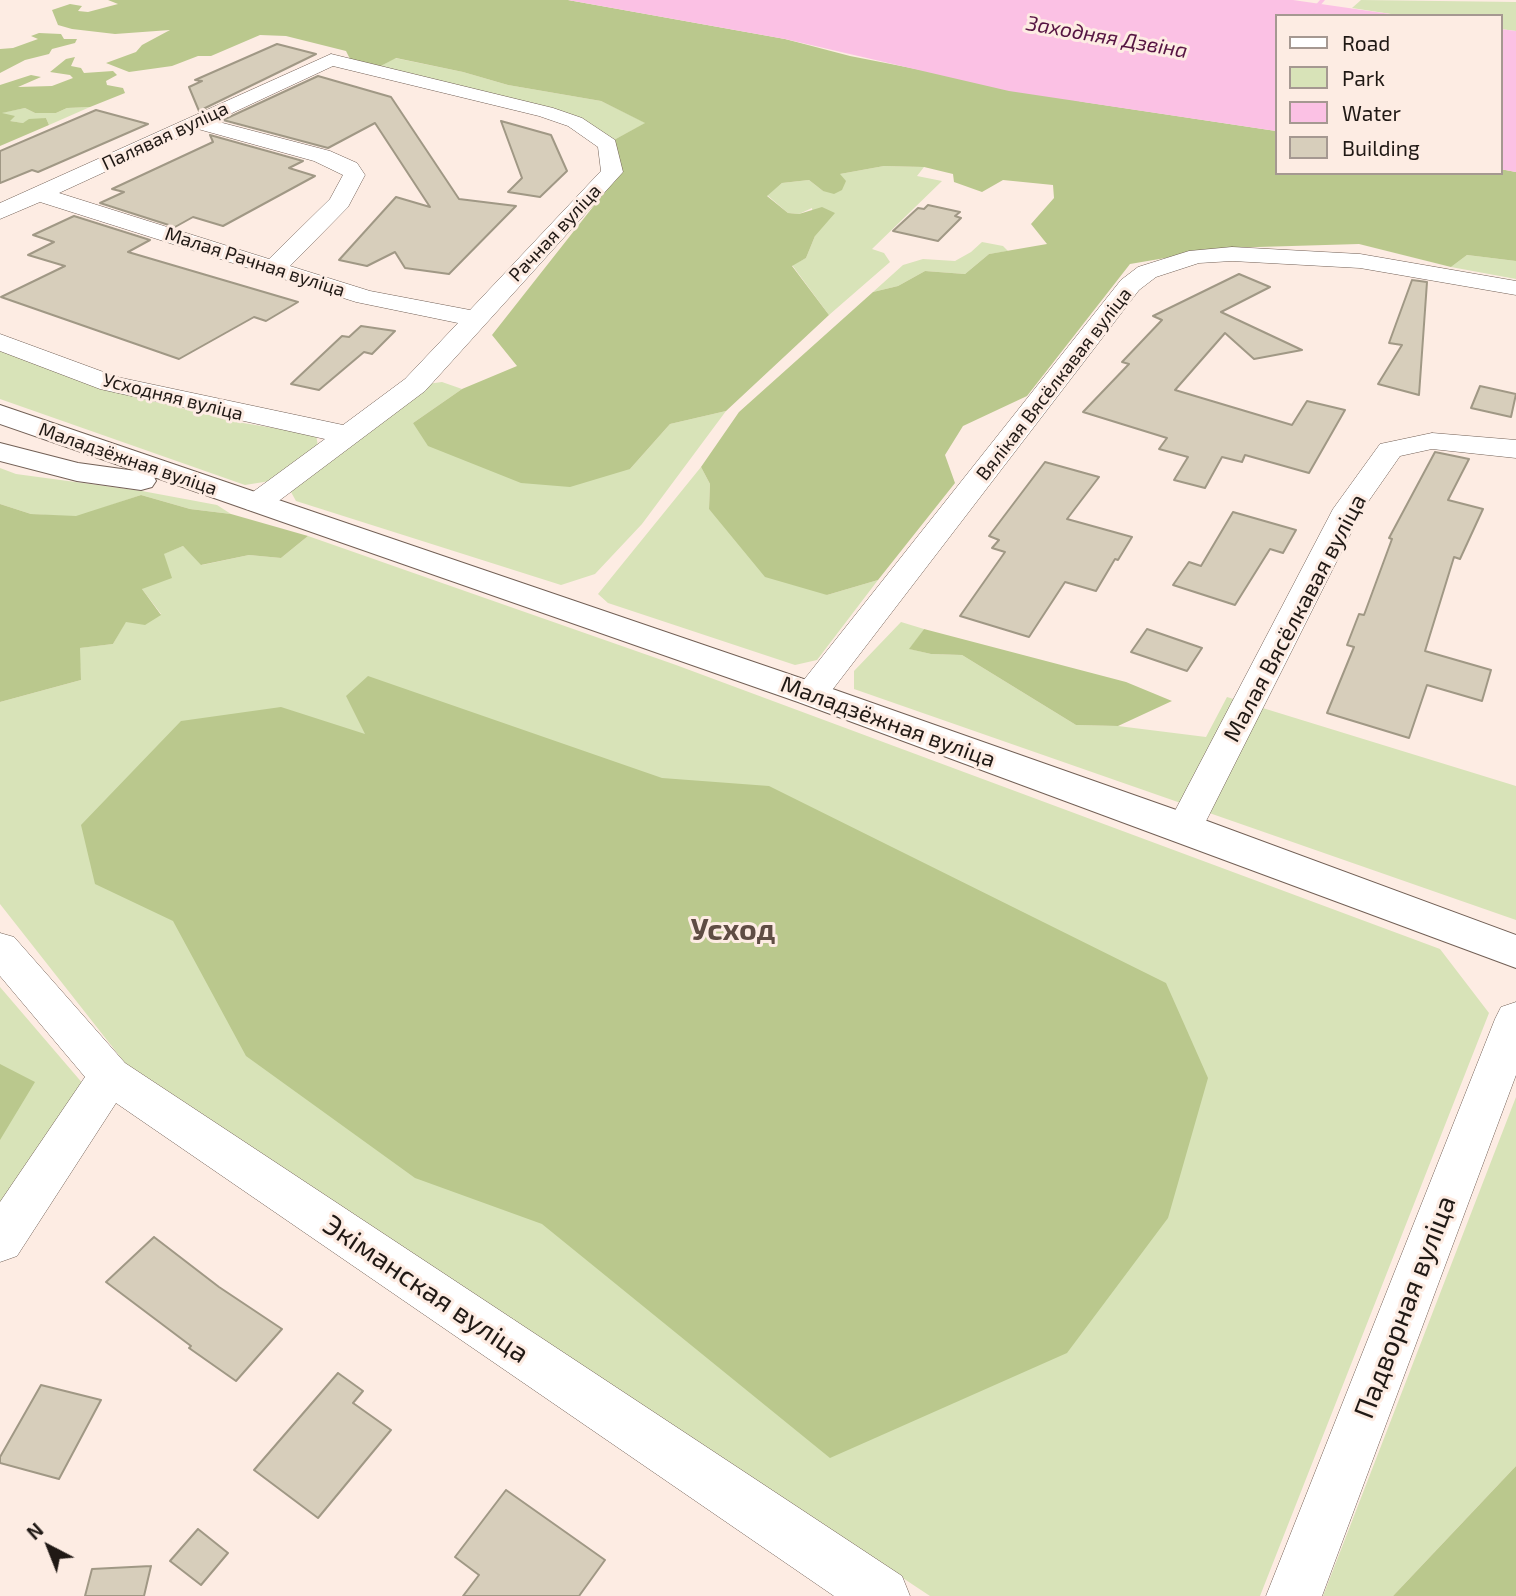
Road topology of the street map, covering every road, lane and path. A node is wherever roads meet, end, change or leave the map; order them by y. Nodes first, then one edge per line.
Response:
1 (331, 60) joint
2 (196, 122) junction
3 (38, 194) junction
4 (0, 212) edge
5 (274, 268) junction
6 (1516, 288) edge
7 (475, 319) junction
8 (0, 342) edge
9 (0, 414) edge
10 (350, 435) junction
11 (1516, 449) edge
12 (0, 452) edge
13 (257, 503) junction
14 (811, 694) junction
15 (1185, 828) junction
16 (0, 948) edge
17 (1516, 952) edge
18 (1516, 1019) edge
19 (110, 1076) junction
20 (0, 1241) edge
21 (882, 1596) edge
22 (1294, 1596) edge

1 - 2 street, Палявая вуліца
1 - 7 street, Рачная вуліца
2 - 3 street, Палявая вуліца
2 - 5 street
3 - 4 street, Палявая вуліца
3 - 5 street, Малая Рачная вуліца
5 - 7 street, Малая Рачная вуліца
6 - 14 street, Вялікая Вясёлкавая вуліца
7 - 10 street, Рачная вуліца
8 - 10 street, Усходняя вуліца
9 - 13 main road, Маладзёжная вуліца
10 - 13 street, Рачная вуліца
11 - 15 street, Малая Вясёлкавая вуліца
12 - 13 main road, Маладзёжная вуліца
13 - 14 main road, Маладзёжная вуліца
14 - 15 main road, Маладзёжная вуліца
15 - 17 main road, Маладзёжная вуліца
16 - 19 street, Экіманская вуліца
18 - 22 street, Падворная вуліца
19 - 20 street
19 - 21 street, Экіманская вуліца

